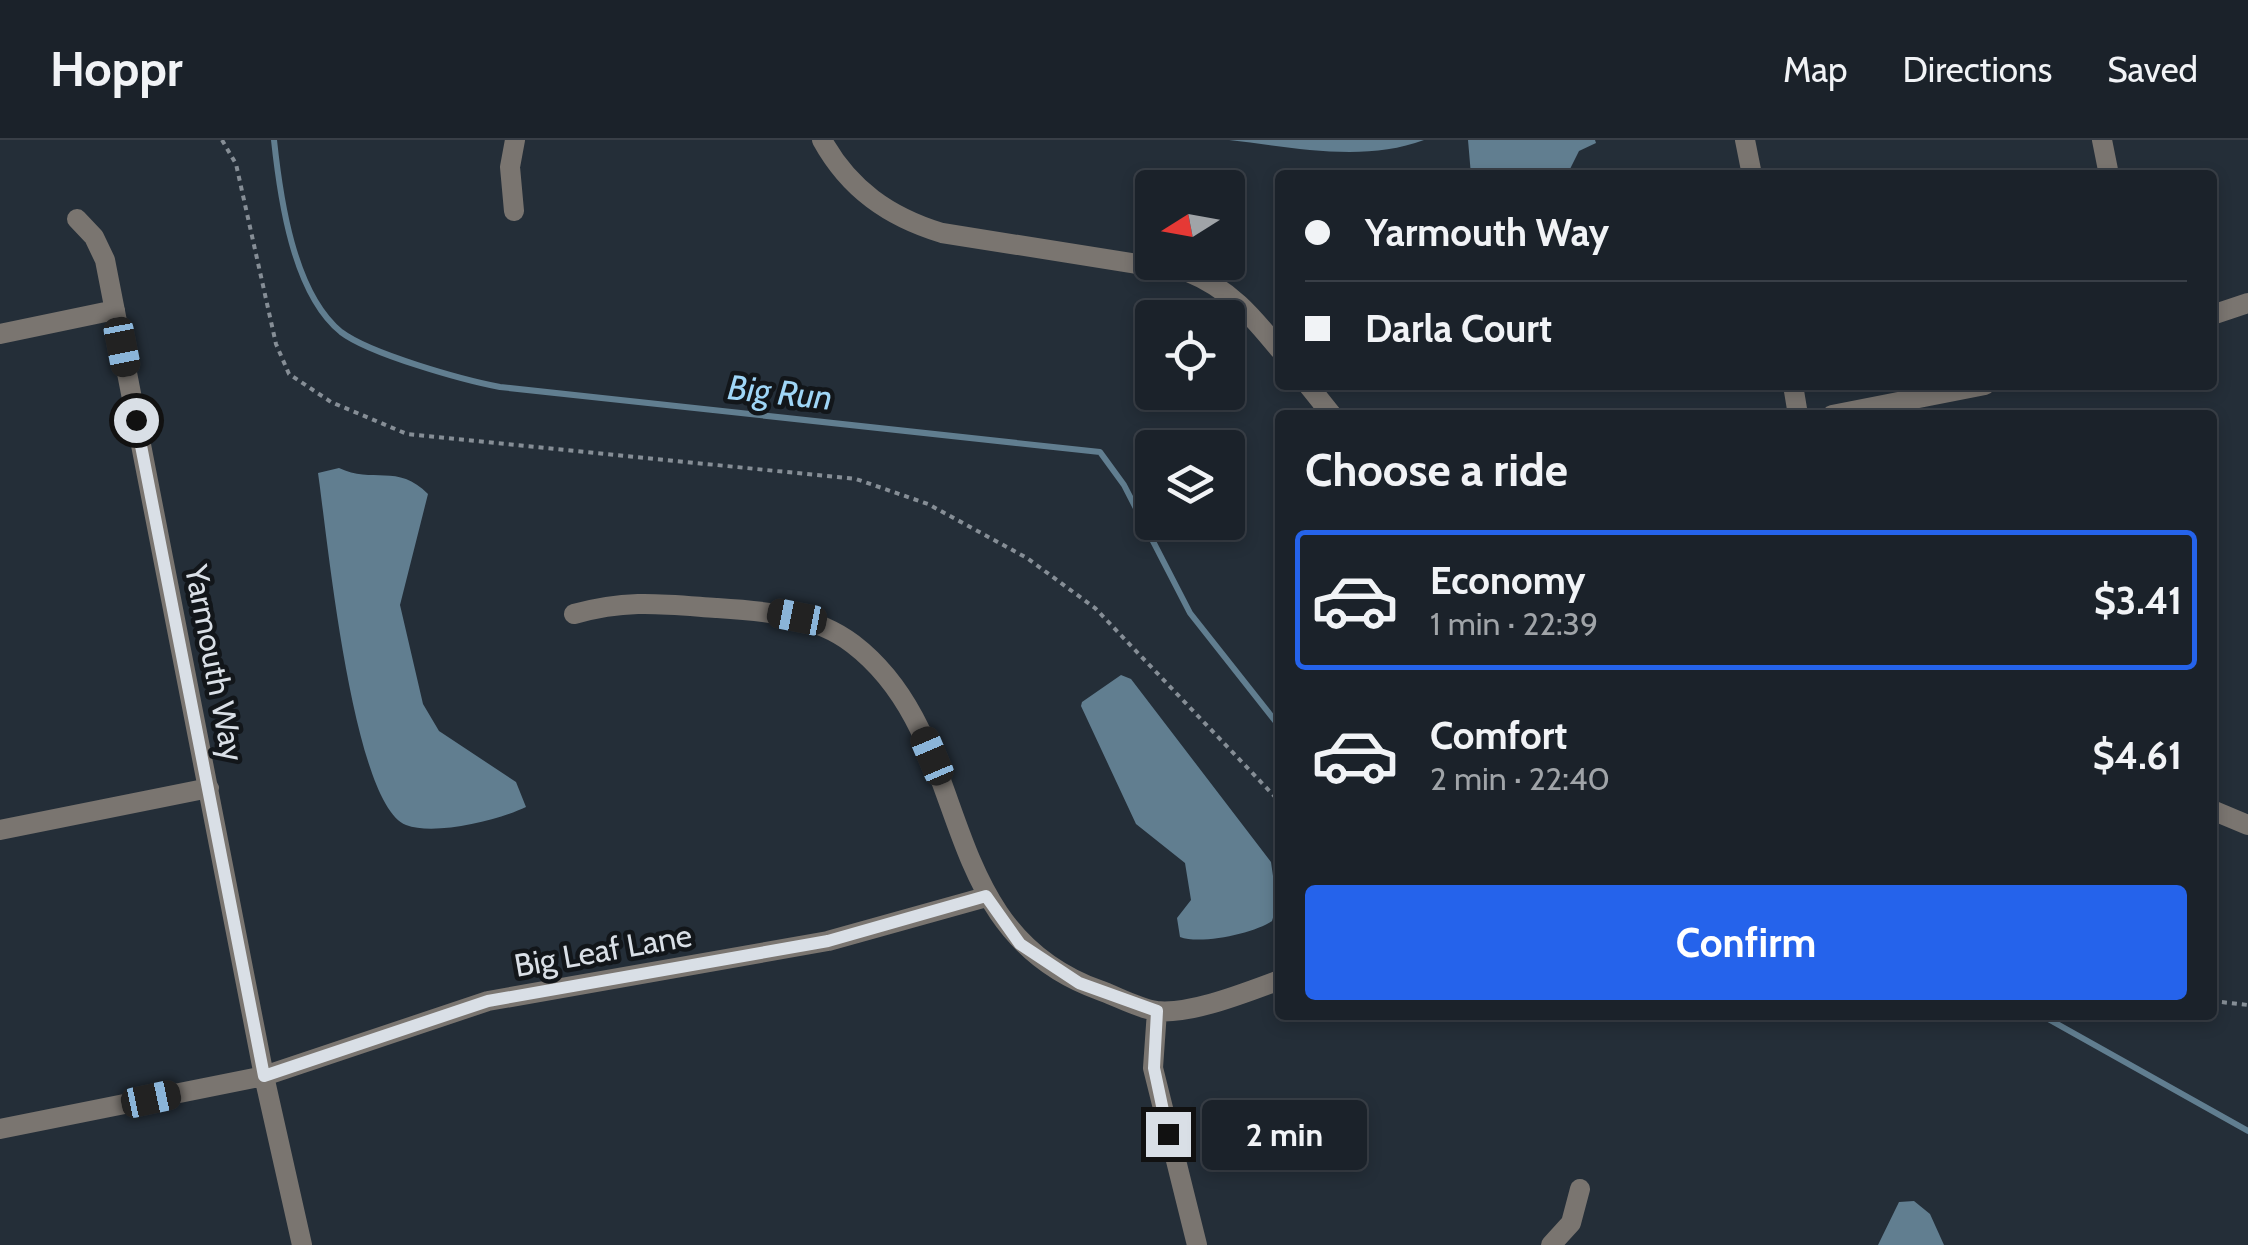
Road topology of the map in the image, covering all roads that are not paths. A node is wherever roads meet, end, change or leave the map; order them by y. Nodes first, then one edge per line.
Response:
1 (515, 140) edge
2 (822, 140) edge
3 (1745, 140) edge
4 (2102, 140) edge
5 (1751, 170) edge
6 (2108, 170) edge
7 (514, 211) dead end
8 (77, 219) dead end
9 (2248, 303) edge
10 (115, 310) junction
11 (2217, 313) edge
12 (0, 334) edge
13 (1275, 344) edge
14 (1312, 390) edge
15 (1960, 390) edge
16 (1328, 410) edge
17 (1858, 410) edge
18 (574, 614) dead end
19 (209, 788) junction
20 (2217, 812) edge
21 (2248, 825) edge
22 (0, 830) edge
23 (986, 896) junction
24 (1275, 982) edge
25 (1157, 1011) junction
26 (264, 1076) junction
27 (0, 1129) edge
28 (1580, 1189) dead end
29 (302, 1245) edge
30 (1197, 1245) edge
31 (1550, 1245) edge

1 - 7 street
2 - 13 street
3 - 5 street
4 - 6 street
8 - 10 street, Yarmouth Way
9 - 11 street
10 - 12 street
10 - 19 street, Yarmouth Way
14 - 16 street
15 - 17 street
18 - 23 street
19 - 22 street
19 - 26 street, Yarmouth Way
20 - 21 street
23 - 25 street
23 - 26 street, Big Leaf Lane
24 - 25 street
25 - 30 street
26 - 27 street, Big Leaf Lane
26 - 29 street, Yarmouth Way
28 - 31 street

